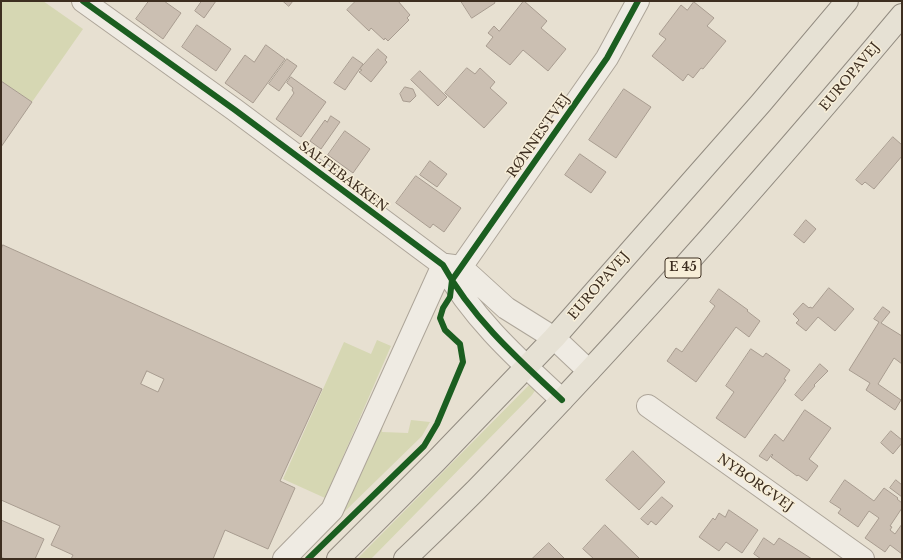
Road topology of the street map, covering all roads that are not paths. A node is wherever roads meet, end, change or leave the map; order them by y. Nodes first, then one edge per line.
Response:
1 (83, 1) edge
2 (638, 1) edge
3 (847, 1) edge
4 (902, 15) edge
5 (452, 270) junction
6 (554, 338) junction
7 (527, 367) junction
8 (589, 371) junction
9 (562, 400) junction
10 (648, 406) dead end
11 (284, 559) edge
12 (338, 559) edge
13 (405, 559) edge
14 (863, 559) edge

1 - 5 street, SALTEBAKKEN
2 - 5 street, RØNNESTVEJ
3 - 6 main road, EUROPAVEJ
4 - 8 main road, EUROPAVEJ / E 45
5 - 6 street, SALTEBAKKEN
5 - 7 street, SALTEBAKKEN
5 - 11 street, RØNNESTVEJ
6 - 7 main road, EUROPAVEJ
6 - 8 street, SALTEBAKKEN
7 - 9 street, SALTEBAKKEN
7 - 12 main road, EUROPAVEJ
8 - 9 main road, EUROPAVEJ / E 45
9 - 13 main road, EUROPAVEJ / E 45
10 - 14 street, NYBORGVEJ

